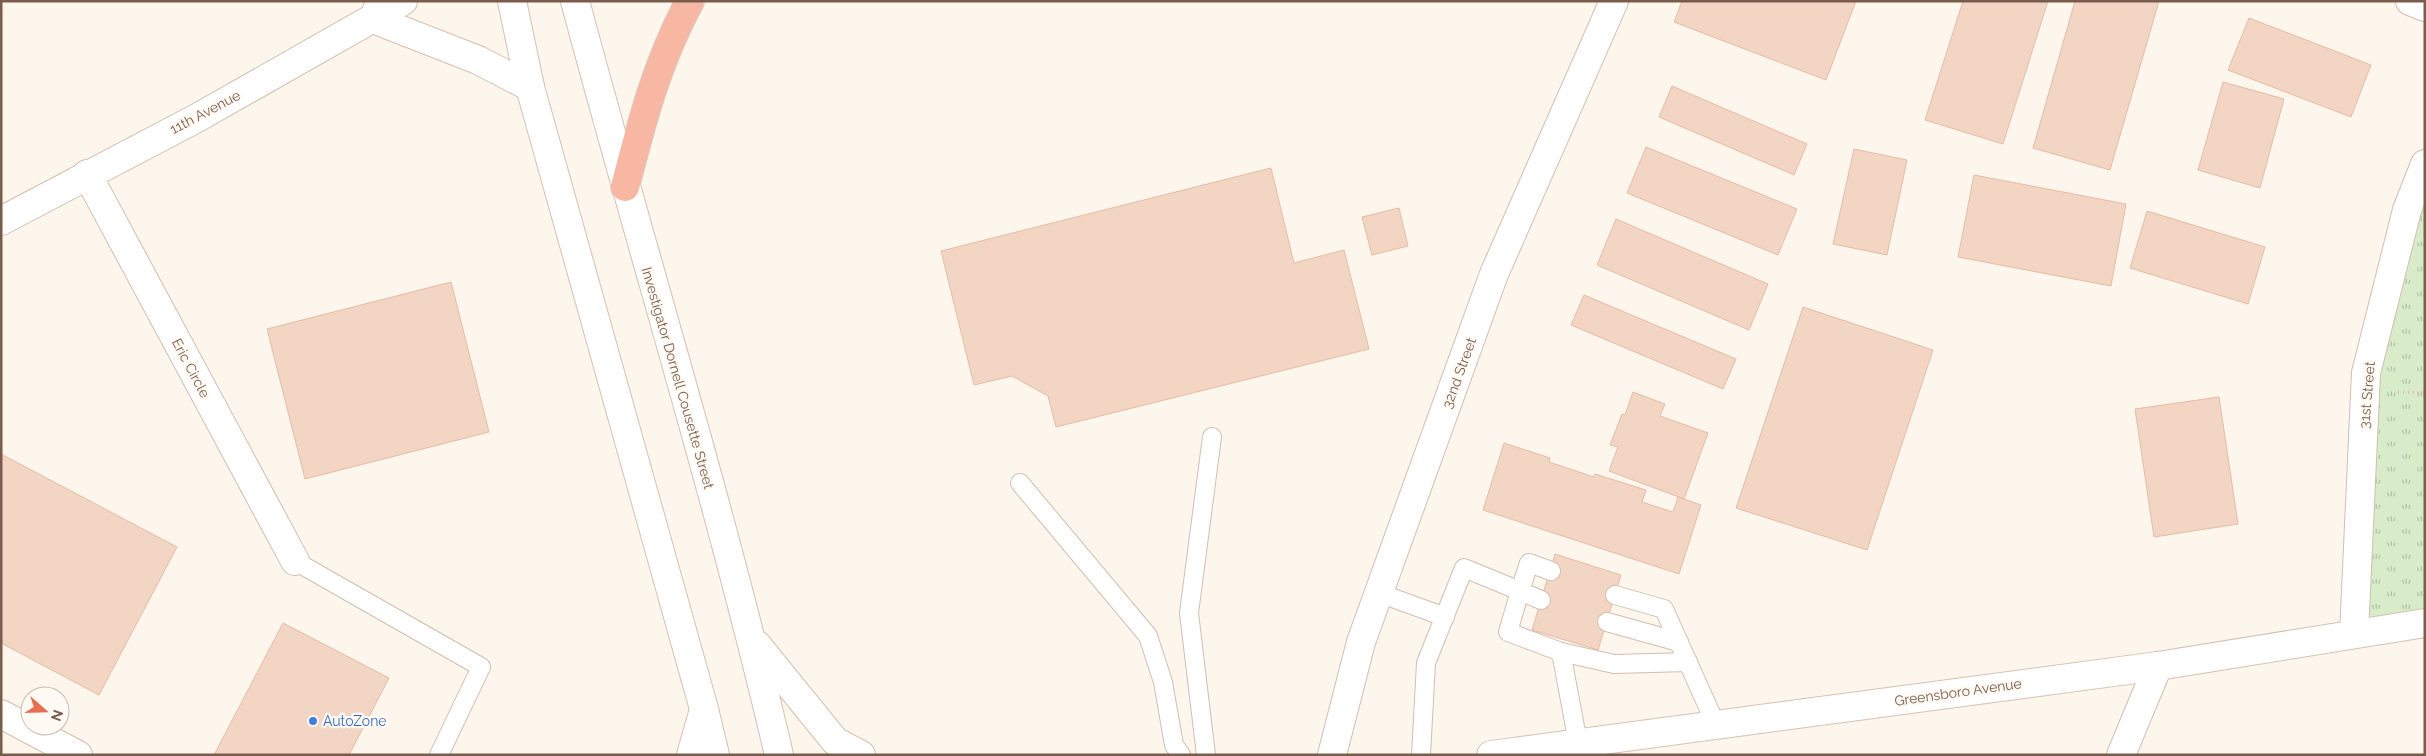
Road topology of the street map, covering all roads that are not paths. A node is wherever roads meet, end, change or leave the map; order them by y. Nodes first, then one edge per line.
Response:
1 (403, 1) edge
2 (512, 1) edge
3 (575, 1) edge
4 (690, 1) edge
5 (1614, 1) edge
6 (2410, 1) edge
7 (2425, 8) edge
8 (377, 10) edge
9 (530, 87) junction
10 (2425, 164) edge
11 (87, 174) junction
12 (625, 187) junction
13 (2, 219) edge
14 (1212, 437) dead end
15 (1020, 483) dead end
16 (295, 561) joint
17 (1550, 571) dead end
18 (1520, 591) junction
19 (1379, 593) junction
20 (1616, 594) dead end
21 (1541, 600) dead end
22 (1445, 616) junction
23 (1607, 622) dead end
24 (2425, 624) edge
25 (2354, 634) junction
26 (752, 639) junction
27 (1679, 642) junction
28 (1561, 652) junction
29 (1688, 662) junction
30 (2158, 666) junction
31 (704, 709) junction
32 (1, 714) edge
33 (1716, 725) junction
34 (1578, 743) junction
35 (78, 755) edge
36 (439, 755) edge
37 (691, 755) edge
38 (714, 755) edge
39 (779, 755) edge
40 (862, 755) edge
41 (1182, 755) edge
42 (1206, 755) edge
43 (1332, 755) edge
44 (1420, 755) edge
45 (1491, 755) edge
46 (2121, 755) edge

1 - 8 main road, 11th Avenue
2 - 9 main road
3 - 12 main road, Investigator Dornell Cousette Street
4 - 12 highway
5 - 19 main road, 32nd Street
6 - 7 main road
8 - 9 main road
8 - 11 main road, 11th Avenue
9 - 31 main road
10 - 25 main road, 31st Street
11 - 13 main road, 11th Avenue
11 - 16 main road, Eric Circle
12 - 26 main road, Investigator Dornell Cousette Street
14 - 42 lane
15 - 41 lane
16 - 36 lane
17 - 18 lane
18 - 21 lane
18 - 22 lane
18 - 28 lane
19 - 22 lane
19 - 43 main road, 32nd Street
20 - 27 lane
22 - 44 lane
23 - 27 lane
24 - 25 main road, Greensboro Avenue
25 - 30 main road, Greensboro Avenue
26 - 39 main road, Investigator Dornell Cousette Street
26 - 40 main road
27 - 29 lane
28 - 29 lane
28 - 34 lane
29 - 33 lane
30 - 33 main road, Greensboro Avenue
30 - 46 main road
31 - 37 main road
31 - 38 main road
32 - 35 main road
33 - 34 main road, Greensboro Avenue
34 - 45 main road, Greensboro Avenue

